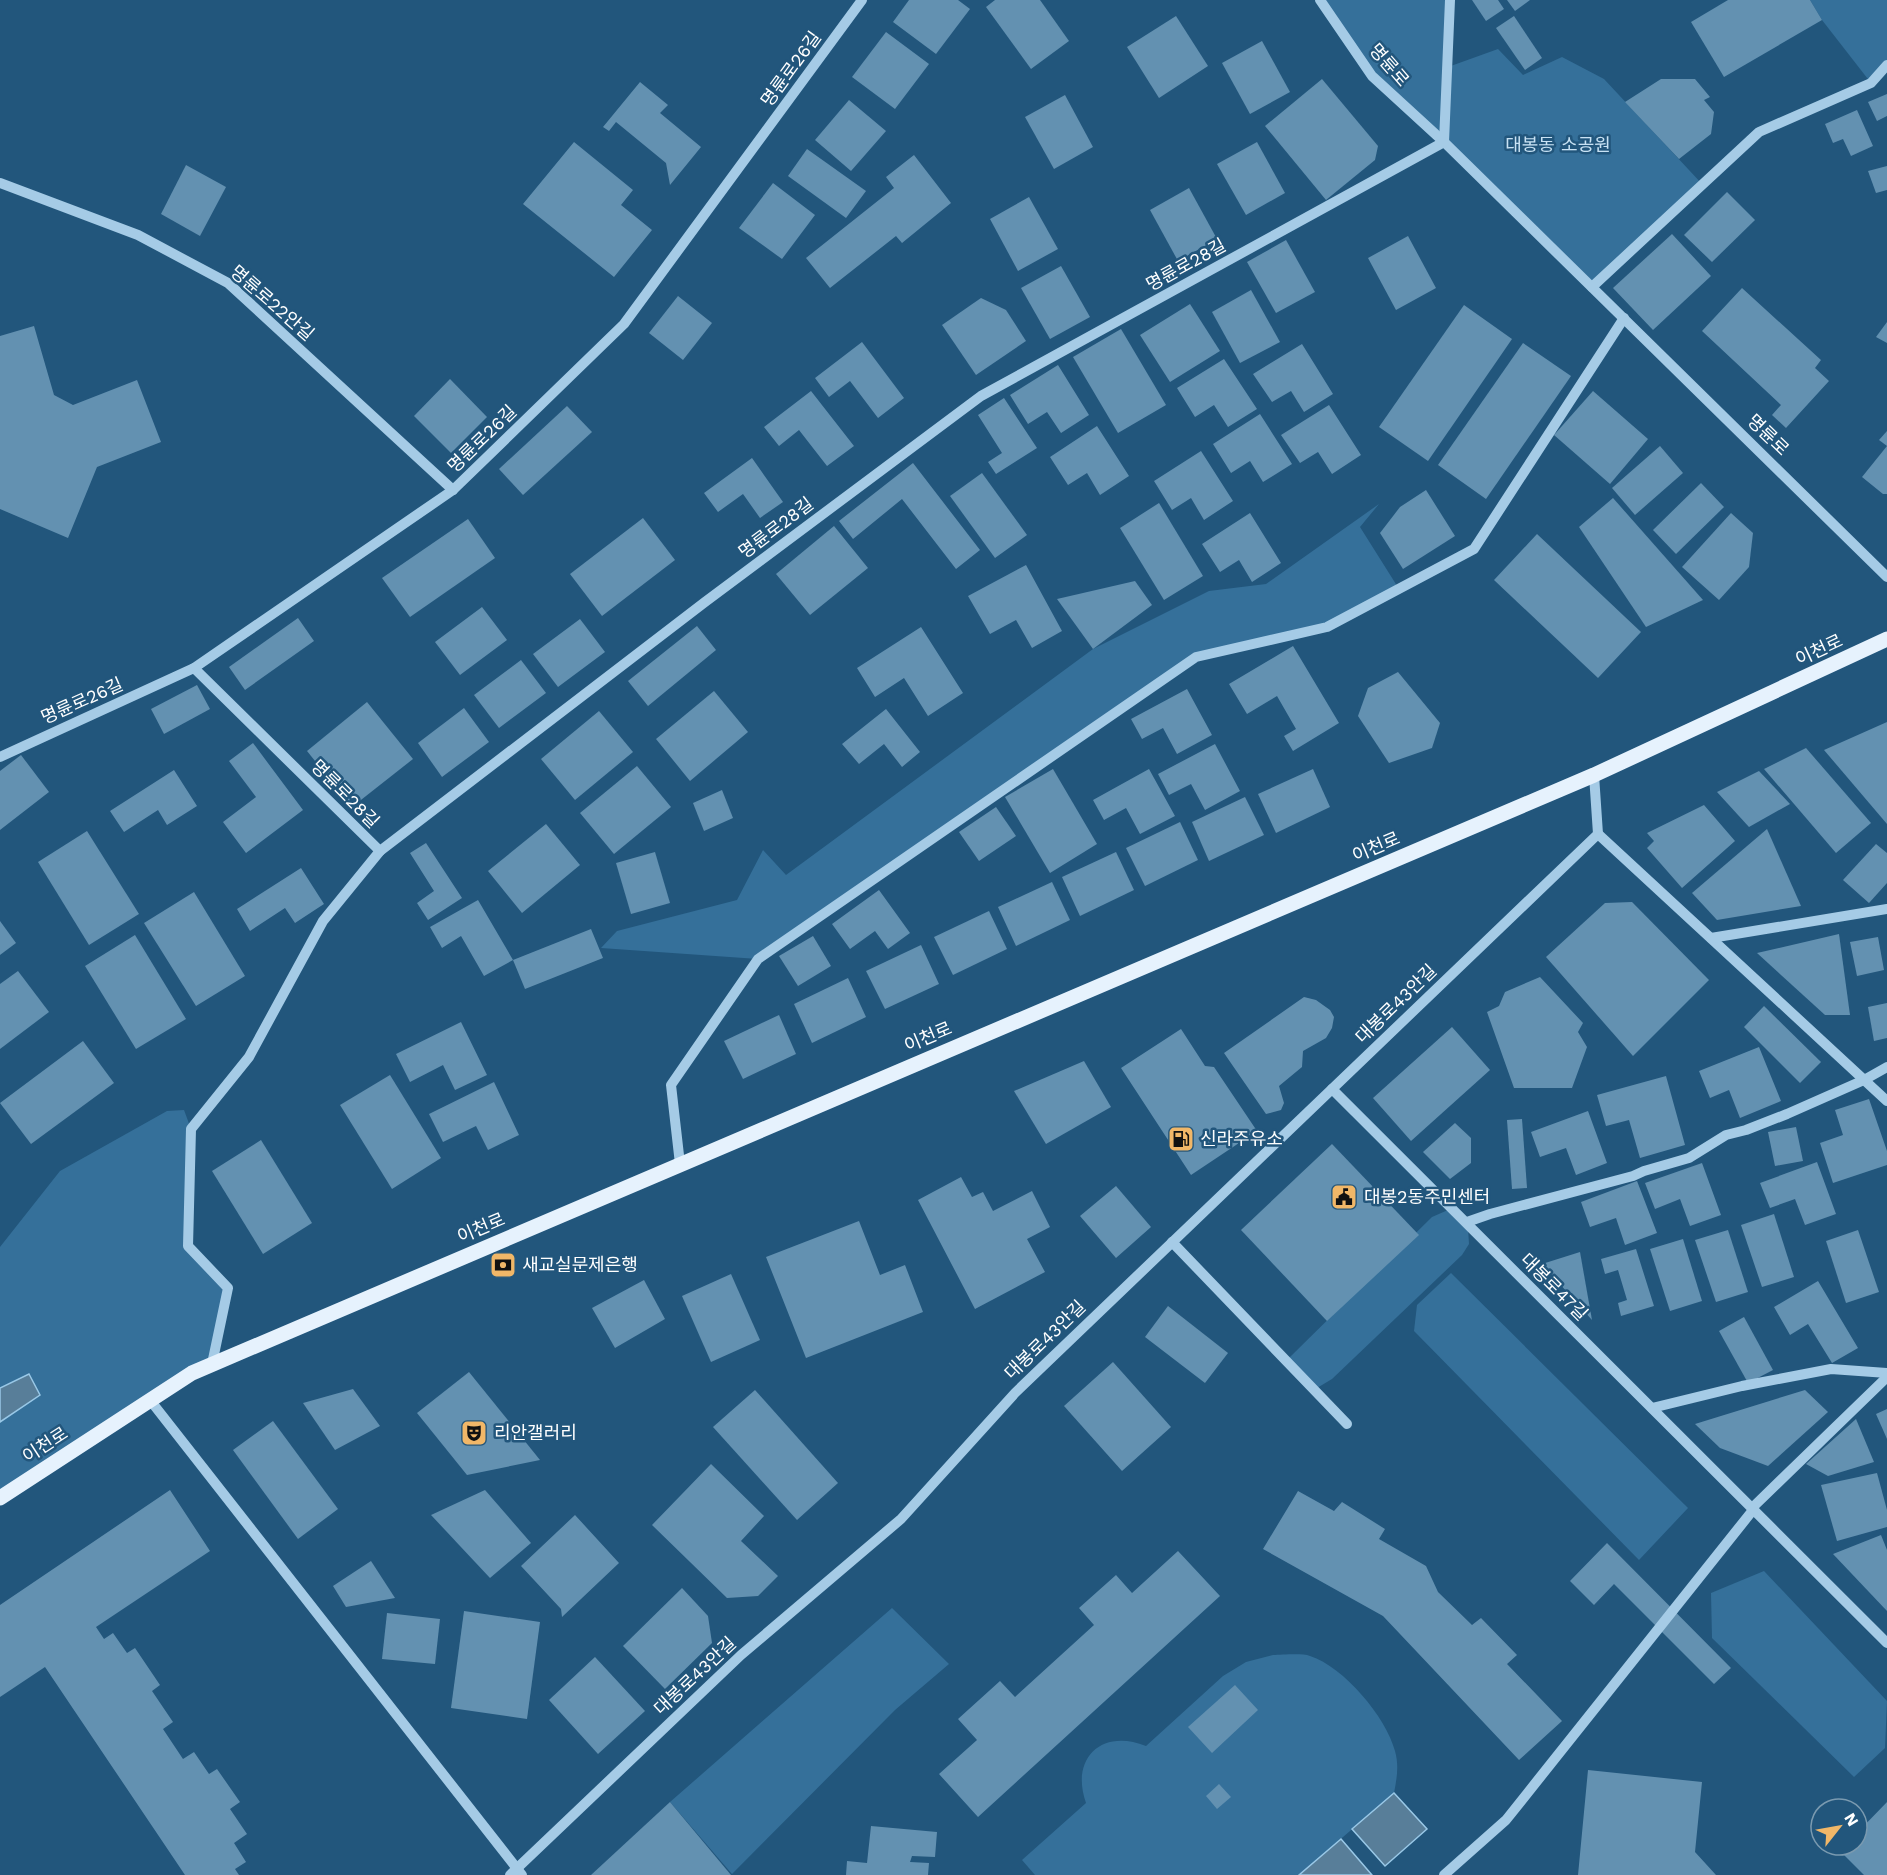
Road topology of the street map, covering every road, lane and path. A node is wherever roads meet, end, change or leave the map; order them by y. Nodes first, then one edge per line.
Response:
1 (862, 0) edge
2 (1320, 0) edge
3 (1450, 0) edge
4 (1887, 64) edge
5 (1444, 142) junction
6 (0, 183) edge
7 (1592, 287) junction
8 (1624, 318) junction
9 (453, 490) junction
10 (1887, 577) edge
11 (1887, 639) edge
12 (194, 668) junction
13 (0, 757) edge
14 (1594, 775) junction
15 (1598, 834) junction
16 (380, 851) junction
17 (1887, 909) edge
18 (1711, 939) junction
19 (1887, 1067) edge
20 (1864, 1080) junction
21 (1332, 1089) junction
22 (1887, 1101) edge
23 (680, 1164) junction
24 (1467, 1222) junction
25 (1172, 1242) junction
26 (212, 1364) junction
27 (1887, 1375) edge
28 (150, 1400) junction
29 (1652, 1408) junction
30 (1347, 1424) dead end
31 (0, 1498) edge
32 (1752, 1508) junction
33 (1887, 1643) edge
34 (516, 1873) edge
35 (1444, 1875) edge

1 - 9 street, 명륜로26길
2 - 5 street, 명륜로
3 - 5 street
4 - 7 street
5 - 7 street, 명륜로
5 - 16 street, 명륜로28길
6 - 9 street, 명륜로22안길
7 - 8 street, 명륜로
8 - 10 street, 명륜로
8 - 23 street
9 - 12 street, 명륜로26길
11 - 14 main road, 이천로
12 - 13 street, 명륜로26길
12 - 16 street, 명륜로28길
14 - 15 street
14 - 23 main road, 이천로
15 - 18 street
15 - 21 street, 대봉로43안길
16 - 26 street
17 - 18 street
18 - 20 street
19 - 20 street
20 - 22 street
20 - 24 street
21 - 24 street, 대봉로47길
21 - 25 street, 대봉로43안길
23 - 26 main road, 이천로
24 - 29 street, 대봉로47길
25 - 30 street
25 - 34 street, 대봉로43안길
26 - 28 main road, 이천로
27 - 29 street
27 - 32 street
28 - 31 main road, 이천로
28 - 34 street
29 - 32 street, 대봉로47길
32 - 33 street, 대봉로47길
32 - 35 street

